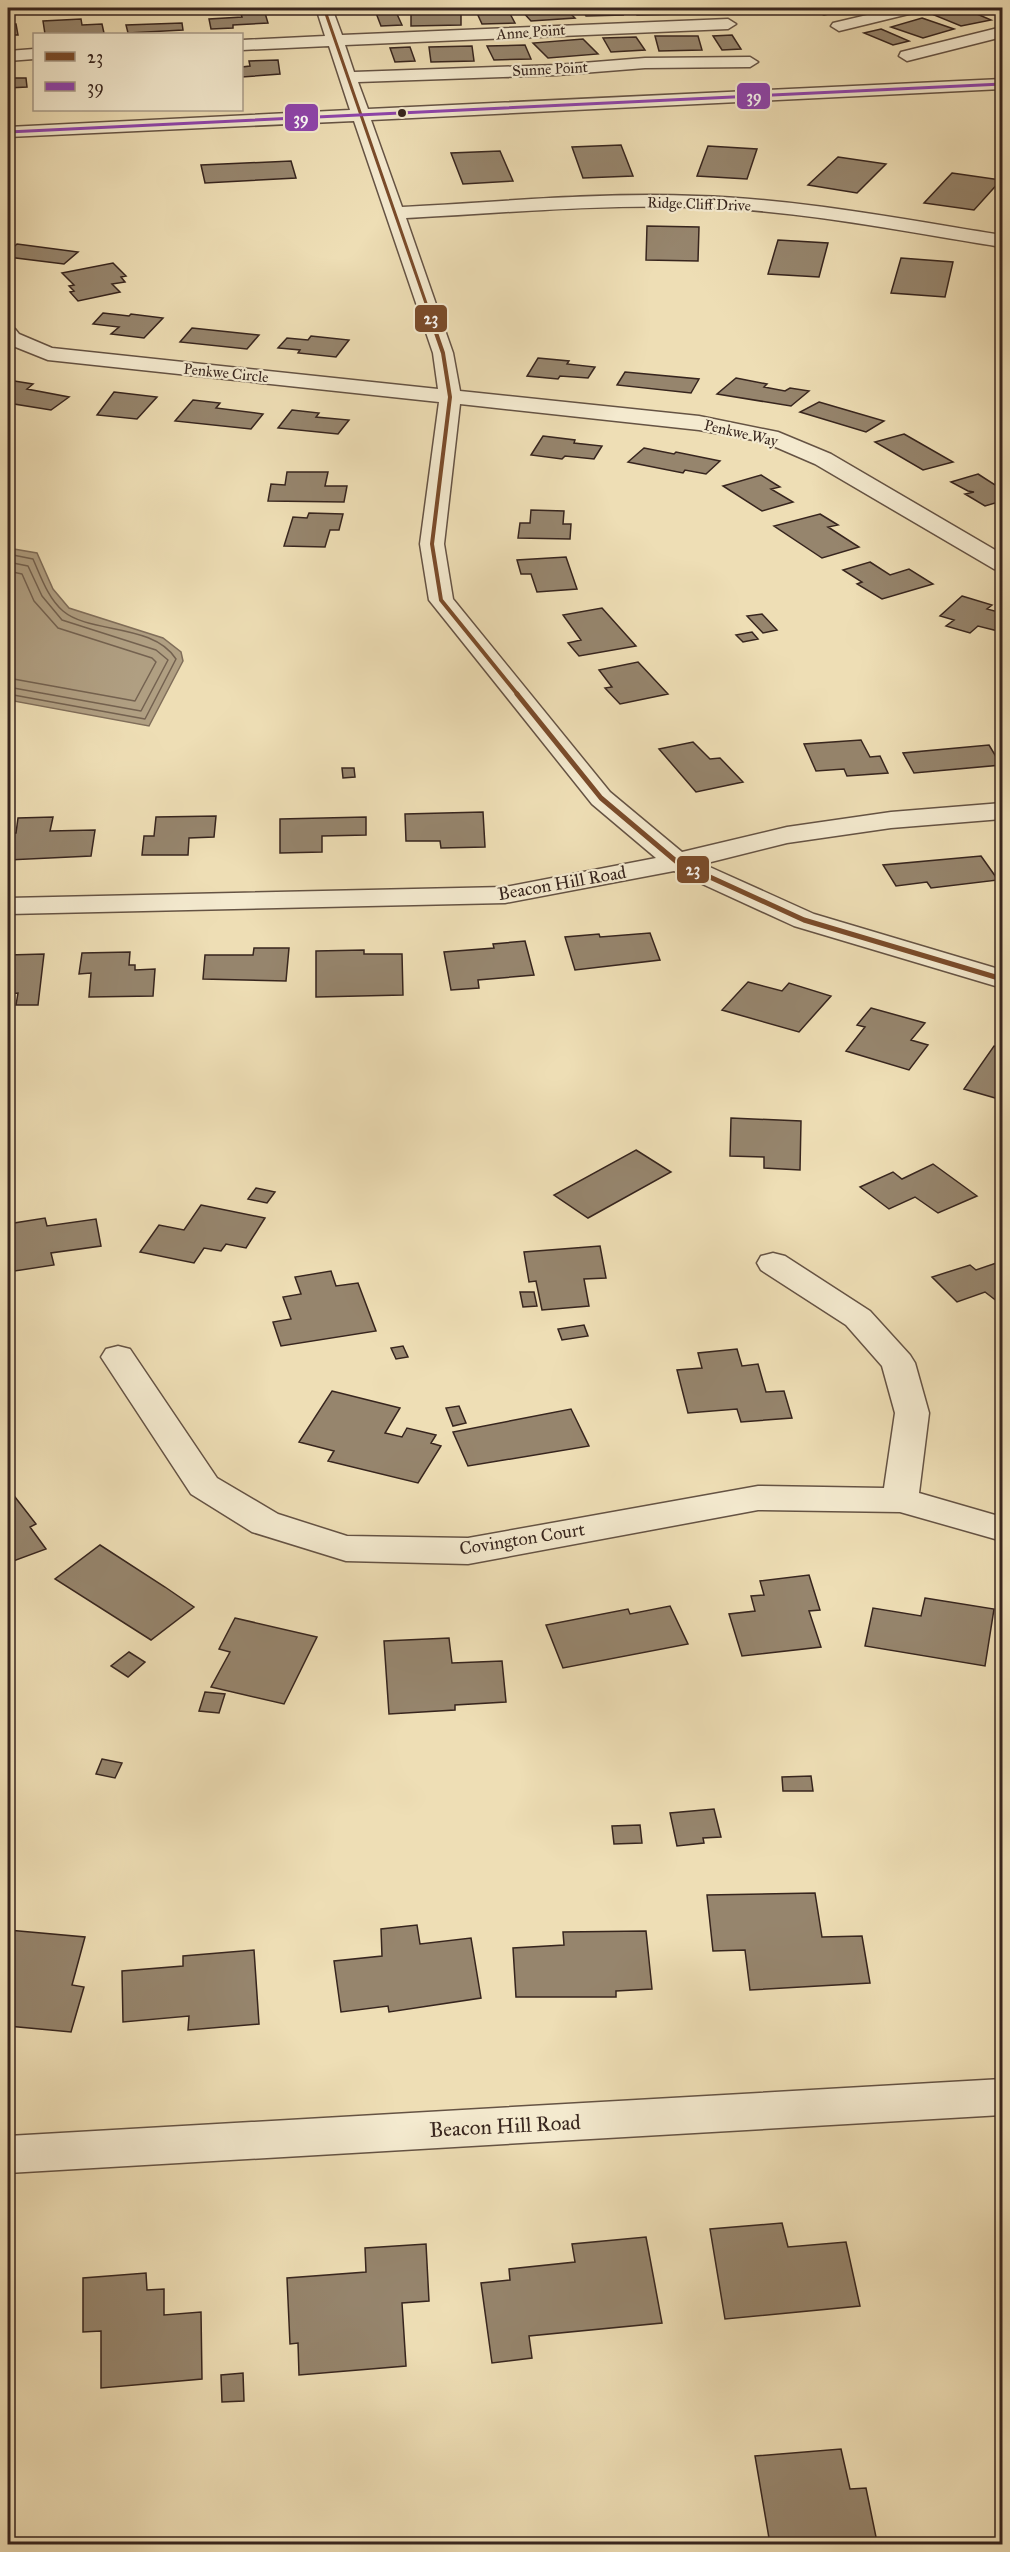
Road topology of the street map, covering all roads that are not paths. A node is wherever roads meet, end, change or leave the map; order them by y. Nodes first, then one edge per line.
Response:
1 (324, 8) edge
2 (915, 8) edge
3 (728, 24) dead end
4 (839, 26) dead end
5 (1002, 32) edge
6 (335, 40) junction
7 (243, 45) edge
8 (33, 54) edge
9 (8, 56) edge
10 (908, 56) dead end
11 (750, 62) dead end
12 (349, 77) junction
13 (1002, 84) edge
14 (362, 115) junction
15 (8, 132) edge
16 (394, 213) junction
17 (1002, 241) edge
18 (8, 333) edge
19 (450, 397) junction
20 (1002, 564) edge
21 (1002, 811) edge
22 (677, 862) junction
23 (8, 906) edge
24 (1002, 979) edge
25 (773, 1263) dead end
26 (118, 1358) dead end
27 (900, 1500) junction
28 (1002, 1529) edge
29 (1002, 2097) edge
30 (8, 2155) edge

1 - 6 street
2 - 4 street
3 - 6 street, Anne Point
5 - 10 street
6 - 7 street, Anne Point
6 - 12 street
8 - 9 street
11 - 12 street, Sunne Point
12 - 14 street
13 - 14 street
14 - 15 street
14 - 16 street
16 - 17 street, Ridge Cliff Drive
16 - 19 street
18 - 19 street, Penkwe Circle
19 - 20 street, Penkwe Way
19 - 22 street
21 - 22 street, Beacon Hill Road
22 - 23 street, Beacon Hill Road
22 - 24 street
25 - 27 street
26 - 27 street, Covington Court
27 - 28 street, Covington Court
29 - 30 street, Beacon Hill Road

